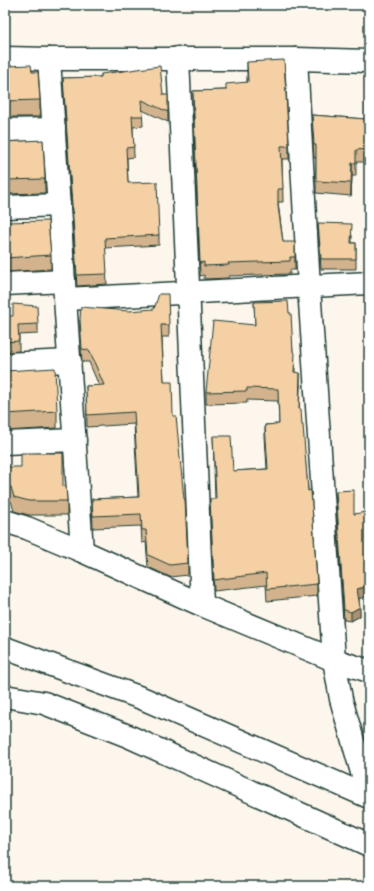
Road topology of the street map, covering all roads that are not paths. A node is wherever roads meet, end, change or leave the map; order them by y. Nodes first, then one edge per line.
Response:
1 (5, 58) edge
2 (178, 58) junction
3 (49, 59) junction
4 (296, 59) junction
5 (369, 61) edge
6 (54, 129) junction
7 (5, 130) edge
8 (59, 205) junction
9 (5, 207) edge
10 (5, 284) edge
11 (369, 284) edge
12 (308, 287) junction
13 (65, 290) junction
14 (189, 293) junction
15 (70, 361) junction
16 (5, 364) edge
17 (75, 440) junction
18 (5, 443) edge
19 (5, 521) edge
20 (82, 551) junction
21 (202, 605) junction
22 (5, 648) edge
23 (334, 660) junction
24 (369, 670) edge
25 (5, 696) edge
26 (369, 797) edge
27 (369, 845) edge

1 - 3 street
2 - 3 street
2 - 4 street
2 - 14 street
3 - 6 street
4 - 5 street
4 - 12 street
6 - 7 street
6 - 8 street
8 - 9 street
8 - 13 street
10 - 13 street
11 - 12 street
12 - 14 street
12 - 23 street
13 - 14 street
13 - 15 street
14 - 21 street
15 - 16 street
15 - 17 street
17 - 18 street
17 - 20 street
19 - 20 street
20 - 21 street
21 - 23 street
22 - 26 street
23 - 24 street
23 - 26 street
25 - 27 street

